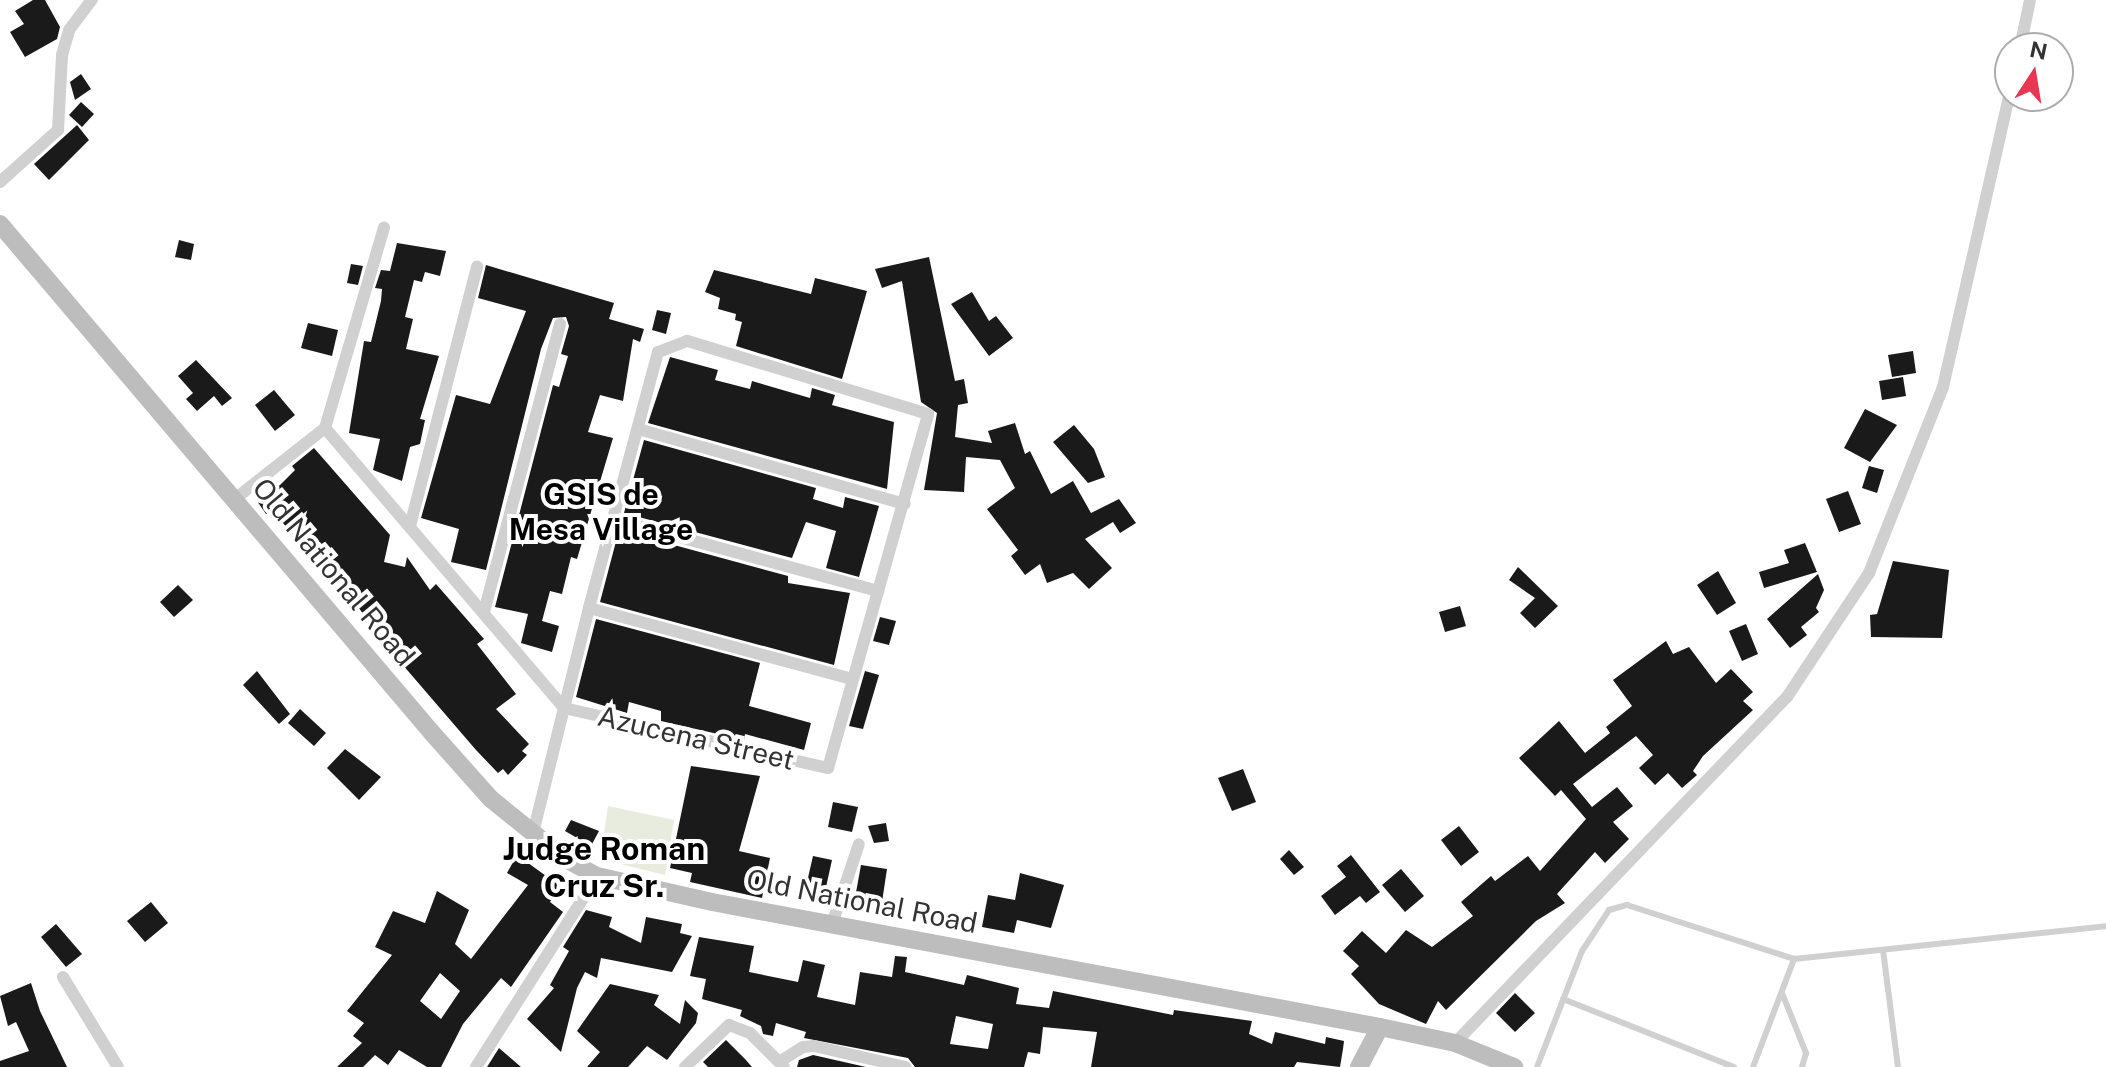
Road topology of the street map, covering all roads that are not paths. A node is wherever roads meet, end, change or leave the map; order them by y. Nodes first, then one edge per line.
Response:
1 (92, 0) edge
2 (2030, 0) edge
3 (2023, 32) edge
4 (2005, 112) edge
5 (0, 182) edge
6 (0, 224) edge
7 (384, 227) dead end
8 (477, 267) dead end
9 (560, 324) dead end
10 (325, 428) junction
11 (638, 429) junction
12 (236, 498) junction
13 (905, 504) junction
14 (613, 519) junction
15 (410, 526) junction
16 (878, 591) junction
17 (589, 608) junction
18 (484, 612) junction
19 (852, 679) junction
20 (564, 708) junction
21 (532, 837) junction
22 (859, 844) dead end
23 (597, 876) junction
24 (832, 924) junction
25 (2106, 926) edge
26 (1883, 950) junction
27 (1794, 959) junction
28 (63, 977) dead end
29 (1782, 993) junction
30 (1563, 999) junction
31 (1380, 1027) junction
32 (1455, 1043) junction
33 (782, 1064) edge
34 (118, 1067) edge
35 (476, 1067) edge
36 (685, 1067) edge
37 (906, 1067) edge
38 (1359, 1067) edge
39 (1514, 1067) edge
40 (1537, 1067) edge
41 (1734, 1067) edge
42 (1753, 1067) edge
43 (1802, 1067) edge
44 (1898, 1067) edge

1 - 5 street
2 - 3 street
4 - 32 street
6 - 12 main road, Old National Road
7 - 10 street
8 - 15 street
9 - 18 street
10 - 12 street
10 - 15 street
11 - 13 street
11 - 13 street
11 - 14 street
12 - 21 main road, Old National Road
13 - 16 street
14 - 16 street
14 - 17 street
15 - 18 street
16 - 19 street
17 - 19 street
17 - 20 street
18 - 20 street
19 - 20 street, Azucena Street
20 - 21 street
21 - 23 main road, Old National Road
22 - 24 street
23 - 24 main road, Old National Road
23 - 35 street
24 - 31 main road, Old National Road
25 - 26 lane
26 - 27 lane
26 - 44 lane
27 - 29 lane
27 - 30 lane
28 - 34 street
29 - 42 lane
29 - 43 lane
30 - 40 lane
30 - 41 lane
31 - 32 main road, Old National Road
31 - 38 main road
32 - 39 main road, Old National Road
33 - 36 street
33 - 37 street

